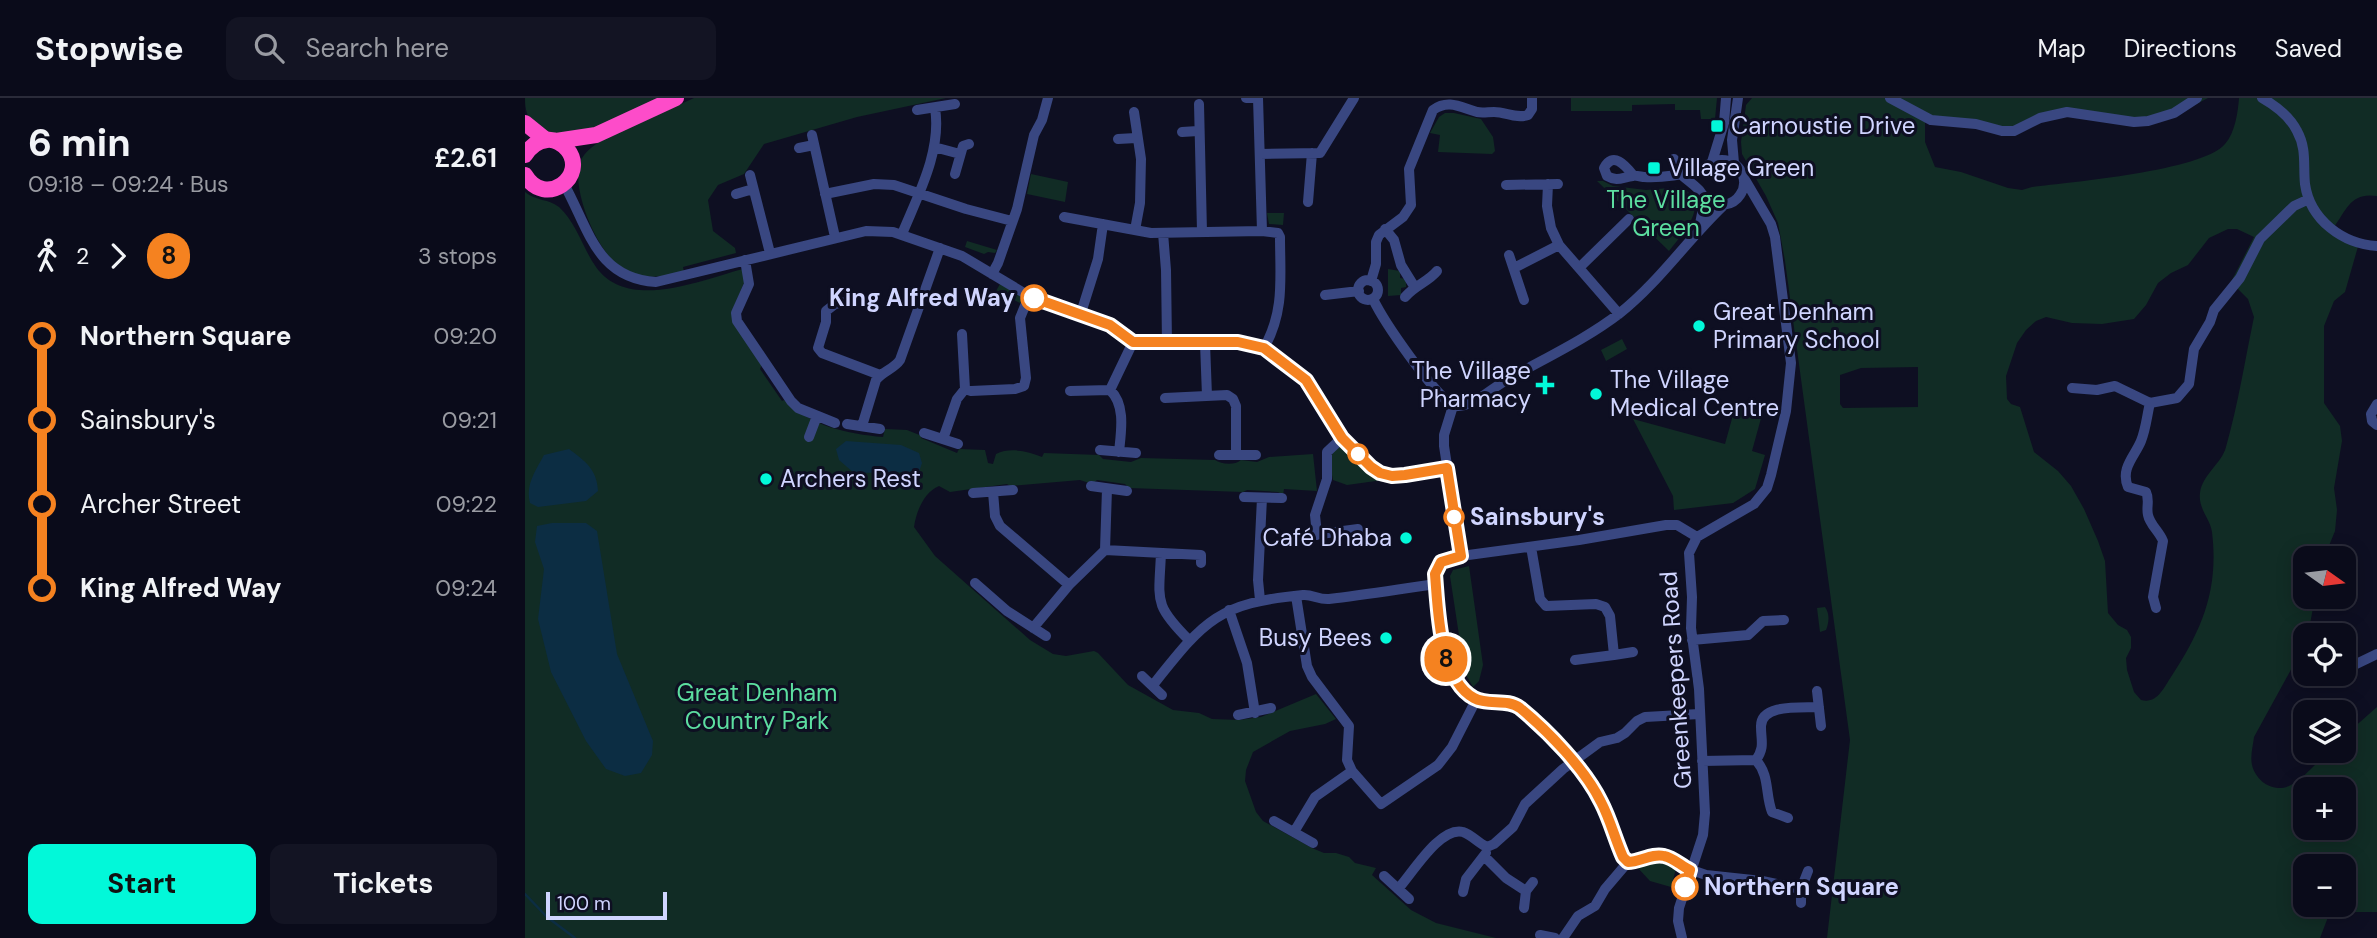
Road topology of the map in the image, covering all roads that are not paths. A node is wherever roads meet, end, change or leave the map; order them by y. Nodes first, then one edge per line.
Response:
1 (675, 98) edge
2 (1048, 98) edge
3 (1257, 98) edge
4 (1354, 98) edge
5 (1726, 98) edge
6 (1738, 98) edge
7 (1890, 98) edge
8 (2197, 98) edge
9 (2262, 98) edge
10 (1246, 99) edge
11 (1437, 102) edge
12 (955, 104) dead end
13 (1199, 104) dead end
14 (1473, 105) edge
15 (1535, 106) edge
16 (935, 108) junction
17 (917, 110) dead end
18 (1135, 112) dead end
19 (525, 123) edge
20 (1199, 131) junction
21 (1182, 132) dead end
22 (596, 135) junction
23 (1136, 138) junction
24 (1118, 139) dead end
25 (551, 141) junction
26 (969, 144) dead end
27 (934, 147) junction
28 (799, 148) dead end
29 (1312, 153) junction
30 (960, 154) junction
31 (1260, 154) junction
32 (525, 155) edge
33 (1674, 159) dead end
34 (1734, 163) junction
35 (573, 164) junction
36 (1708, 165) junction
37 (1679, 173) junction
38 (955, 174) dead end
39 (525, 175) edge
40 (750, 175) dead end
41 (1633, 175) junction
42 (1744, 178) junction
43 (564, 184) junction
44 (1506, 185) dead end
45 (753, 190) junction
46 (919, 191) junction
47 (736, 194) dead end
48 (825, 194) junction
49 (1702, 194) junction
50 (2309, 199) junction
51 (1736, 200) junction
52 (1308, 202) dead end
53 (1724, 205) junction
54 (1763, 210) junction
55 (1063, 217) dead end
56 (1629, 219) dead end
57 (1012, 221) junction
58 (1103, 224) junction
59 (1385, 229) junction
60 (1699, 229) junction
61 (1135, 230) junction
62 (1262, 231) junction
63 (1202, 232) junction
64 (1163, 233) junction
65 (902, 234) junction
66 (835, 237) junction
67 (1559, 245) junction
68 (2377, 246) edge
69 (940, 248) junction
70 (770, 253) junction
71 (1509, 255) dead end
72 (745, 260) junction
73 (1580, 267) junction
74 (1514, 268) junction
75 (1437, 271) dead end
76 (992, 274) junction
77 (1371, 281) junction
78 (1414, 286) junction
79 (1359, 291) junction
80 (1325, 295) dead end
81 (858, 296) dead end
82 (1029, 296) junction
83 (1405, 297) dead end
84 (1373, 299) junction
85 (1524, 300) dead end
86 (812, 309) dead end
87 (826, 311) junction
88 (1081, 313) junction
89 (1619, 314) junction
90 (959, 339) dead end
91 (1133, 342) junction
92 (1167, 343) junction
93 (1205, 343) junction
94 (1264, 348) junction
95 (880, 375) junction
96 (2070, 388) dead end
97 (965, 389) junction
98 (1110, 390) junction
99 (1070, 391) dead end
100 (1207, 396) junction
101 (1165, 398) dead end
102 (2150, 403) junction
103 (2377, 404) edge
104 (1453, 406) junction
105 (817, 416) junction
106 (835, 423) dead end
107 (847, 424) dead end
108 (2377, 425) edge
109 (862, 426) junction
110 (880, 429) dead end
111 (924, 432) dead end
112 (809, 437) dead end
113 (1342, 438) junction
114 (943, 439) junction
115 (958, 444) dead end
116 (1100, 450) dead end
117 (1119, 452) junction
118 (1136, 453) dead end
119 (1236, 454) junction
120 (1219, 455) dead end
121 (1256, 455) dead end
122 (1447, 468) junction
123 (1091, 486) dead end
124 (1107, 489) junction
125 (1013, 490) dead end
126 (1127, 491) dead end
127 (993, 492) junction
128 (973, 493) dead end
129 (1244, 497) dead end
130 (1262, 498) junction
131 (1282, 498) dead end
132 (1317, 535) junction
133 (1298, 537) dead end
134 (1697, 537) junction
135 (1359, 543) dead end
136 (1531, 547) junction
137 (1105, 550) junction
138 (1161, 553) junction
139 (1461, 556) junction
140 (1201, 563) dead end
141 (975, 583) dead end
142 (999, 584) dead end
143 (1436, 584) junction
144 (1069, 585) junction
145 (990, 595) junction
146 (1296, 596) junction
147 (2151, 599) dead end
148 (1261, 600) junction
149 (1229, 610) junction
150 (1784, 620) dead end
151 (1033, 628) junction
152 (1046, 636) dead end
153 (1189, 639) junction
154 (1692, 640) junction
155 (1633, 652) dead end
156 (2377, 654) edge
157 (1614, 655) junction
158 (1575, 660) dead end
159 (2356, 664) edge
160 (1142, 676) dead end
161 (1153, 685) junction
162 (1817, 691) dead end
163 (1162, 695) dead end
164 (1476, 700) junction
165 (1819, 707) junction
166 (1271, 708) dead end
167 (1255, 713) junction
168 (1699, 714) junction
169 (1238, 715) dead end
170 (1822, 726) dead end
171 (1756, 760) junction
172 (1702, 761) junction
173 (1573, 762) junction
174 (1352, 771) junction
175 (1788, 818) dead end
176 (1274, 821) dead end
177 (1294, 832) junction
178 (1313, 843) dead end
179 (1486, 852) junction
180 (1628, 862) junction
181 (1690, 870) junction
182 (1808, 871) dead end
183 (1384, 876) dead end
184 (1398, 889) junction
185 (1801, 889) junction
186 (1463, 892) dead end
187 (1409, 900) dead end
188 (1801, 903) dead end
189 (1524, 908) dead end
190 (1540, 935) dead end
191 (1555, 938) edge
192 (1563, 938) edge
193 (1682, 938) edge

1 - 22 highway
2 - 57 street
3 - 10 street
3 - 31 street
4 - 29 street
5 - 36 street
6 - 34 street
7 - 8 street
9 - 50 street
11 - 14 street
11 - 59 street
12 - 16 street
13 - 20 street
14 - 15 street
16 - 17 street
16 - 27 street
18 - 23 street
19 - 25 highway
20 - 21 street
20 - 63 street
22 - 25 highway
22 - 35 highway
23 - 24 street
23 - 61 street
25 - 32 highway
25 - 35 highway
26 - 30 street
27 - 30 street
27 - 46 street
28 - 48 street
29 - 31 street
29 - 52 street
30 - 38 street
31 - 62 street
33 - 37 street
34 - 36 street
34 - 42 street
35 - 43 highway
36 - 37 street
36 - 49 street
37 - 41 street
37 - 49 street
39 - 43 highway
40 - 45 street
41 - 41 street
42 - 51 street
42 - 54 street, Greenkeepers Road
43 - 72 street
44 - 67 street
45 - 47 street
45 - 70 street
46 - 48 street
46 - 57 street
46 - 65 street
48 - 66 street
49 - 53 street
49 - 60 street
50 - 68 street
50 - 102 street
51 - 53 street
51 - 54 street
53 - 60 street
54 - 134 street, Greenkeepers Road
55 - 58 street
56 - 73 street
57 - 76 street
58 - 61 street
58 - 88 street
59 - 77 street
59 - 78 street
60 - 89 street
61 - 64 street
62 - 63 street
62 - 94 street
63 - 64 street
64 - 92 street
65 - 66 street
65 - 69 street
66 - 70 street
67 - 73 street
67 - 74 street
69 - 76 street
69 - 95 street
70 - 72 street
71 - 74 street
72 - 105 street
73 - 89 street
74 - 85 street
75 - 78 street
76 - 82 street
77 - 79 street
77 - 84 street
78 - 83 street
79 - 80 street
79 - 84 street
81 - 87 street
82 - 88 street
82 - 97 street
84 - 104 street
86 - 87 street
87 - 95 street
88 - 91 street
89 - 104 street
90 - 97 street
91 - 92 street
91 - 98 street
92 - 93 street
93 - 94 street
93 - 100 street
94 - 113 street
95 - 109 street
96 - 102 street
97 - 114 street
98 - 99 street
98 - 117 street
100 - 101 street
100 - 119 street
102 - 147 street
103 - 108 street
104 - 122 street
105 - 106 street
105 - 112 street
107 - 109 street
109 - 110 street
111 - 114 street
113 - 122 street
113 - 132 street
114 - 115 street
116 - 117 street
117 - 118 street
119 - 120 street
119 - 121 street
122 - 139 street
123 - 124 street
124 - 126 street
124 - 137 street
125 - 127 street
127 - 128 street
127 - 144 street
129 - 130 street
130 - 131 street
130 - 148 street
132 - 133 street
132 - 135 street
134 - 136 street
134 - 154 street, Greenkeepers Road
136 - 139 street
136 - 157 street
137 - 138 street
137 - 144 street
138 - 140 street
138 - 153 street
139 - 143 street
141 - 145 street
142 - 145 street
143 - 146 street
143 - 164 street
144 - 151 street
145 - 151 street
146 - 148 street
146 - 174 street
148 - 149 street
149 - 153 street
149 - 167 street
150 - 154 street
151 - 152 street
153 - 161 street
154 - 168 street, Greenkeepers Road
155 - 157 street
156 - 159 street
157 - 158 street
160 - 161 street
161 - 163 street
162 - 165 street
164 - 173 street
164 - 174 street
165 - 170 street
165 - 171 street
166 - 167 street
167 - 169 street
168 - 172 street, Greenkeepers Road
168 - 173 street
171 - 172 street
171 - 175 street
172 - 181 street, Greenkeepers Road
173 - 179 street
173 - 180 street
174 - 177 street
176 - 177 street
177 - 178 street
179 - 184 street
179 - 186 street
179 - 189 street
180 - 181 street
180 - 192 street
181 - 185 street
181 - 193 street, Greenkeepers Road
182 - 185 street
183 - 184 street
184 - 187 street
185 - 188 street
190 - 191 street

